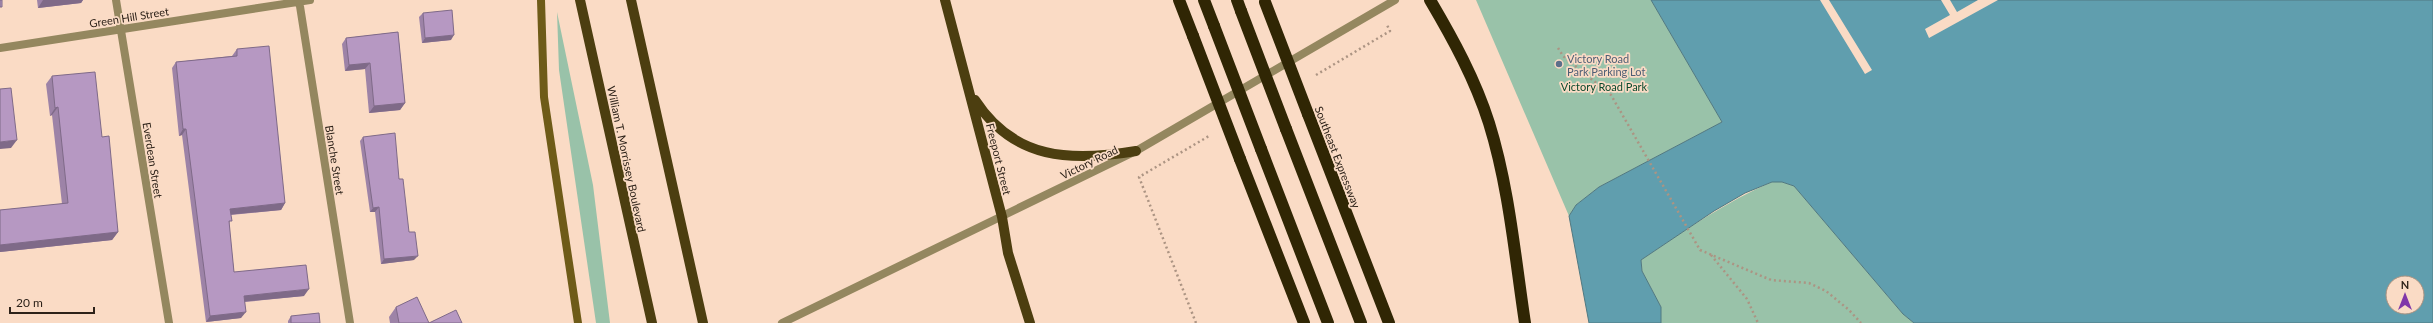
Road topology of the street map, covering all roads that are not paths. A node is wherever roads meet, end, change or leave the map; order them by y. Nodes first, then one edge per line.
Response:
1 (116, 0) edge
2 (310, 0) edge
3 (541, 0) edge
4 (580, 0) edge
5 (631, 0) edge
6 (945, 0) edge
7 (1180, 0) edge
8 (1204, 0) edge
9 (1395, 0) edge
10 (1430, 0) edge
11 (299, 1) edge
12 (1264, 1) edge
13 (1239, 6) edge
14 (121, 29) junction
15 (0, 48) edge
16 (970, 93) junction
17 (1136, 150) junction
18 (1002, 217) junction
19 (169, 323) edge
20 (350, 323) edge
21 (578, 323) edge
22 (652, 323) edge
23 (703, 323) edge
24 (782, 323) edge
25 (1030, 323) edge
26 (1304, 323) edge
27 (1328, 323) edge
28 (1361, 323) edge
29 (1389, 323) edge
30 (1525, 323) edge

1 - 14 street, Everdean Street
2 - 11 street, Green Hill Street
3 - 21 main road
4 - 22 main road, William T. Morrissey Boulevard
5 - 23 main road
6 - 16 main road, Freeport Street
7 - 26 highway, bridge
8 - 27 highway, bridge
9 - 17 street, Victory Road
10 - 30 highway
11 - 14 street, Green Hill Street
11 - 20 street, Blanche Street
12 - 29 highway, Southeast Expressway, bridge
13 - 28 highway, bridge
14 - 15 street, Green Hill Street
14 - 19 street, Everdean Street
16 - 17 main road
16 - 18 main road, Freeport Street
17 - 18 street, Victory Road
18 - 24 street, Victory Road
18 - 25 main road, Freeport Street

